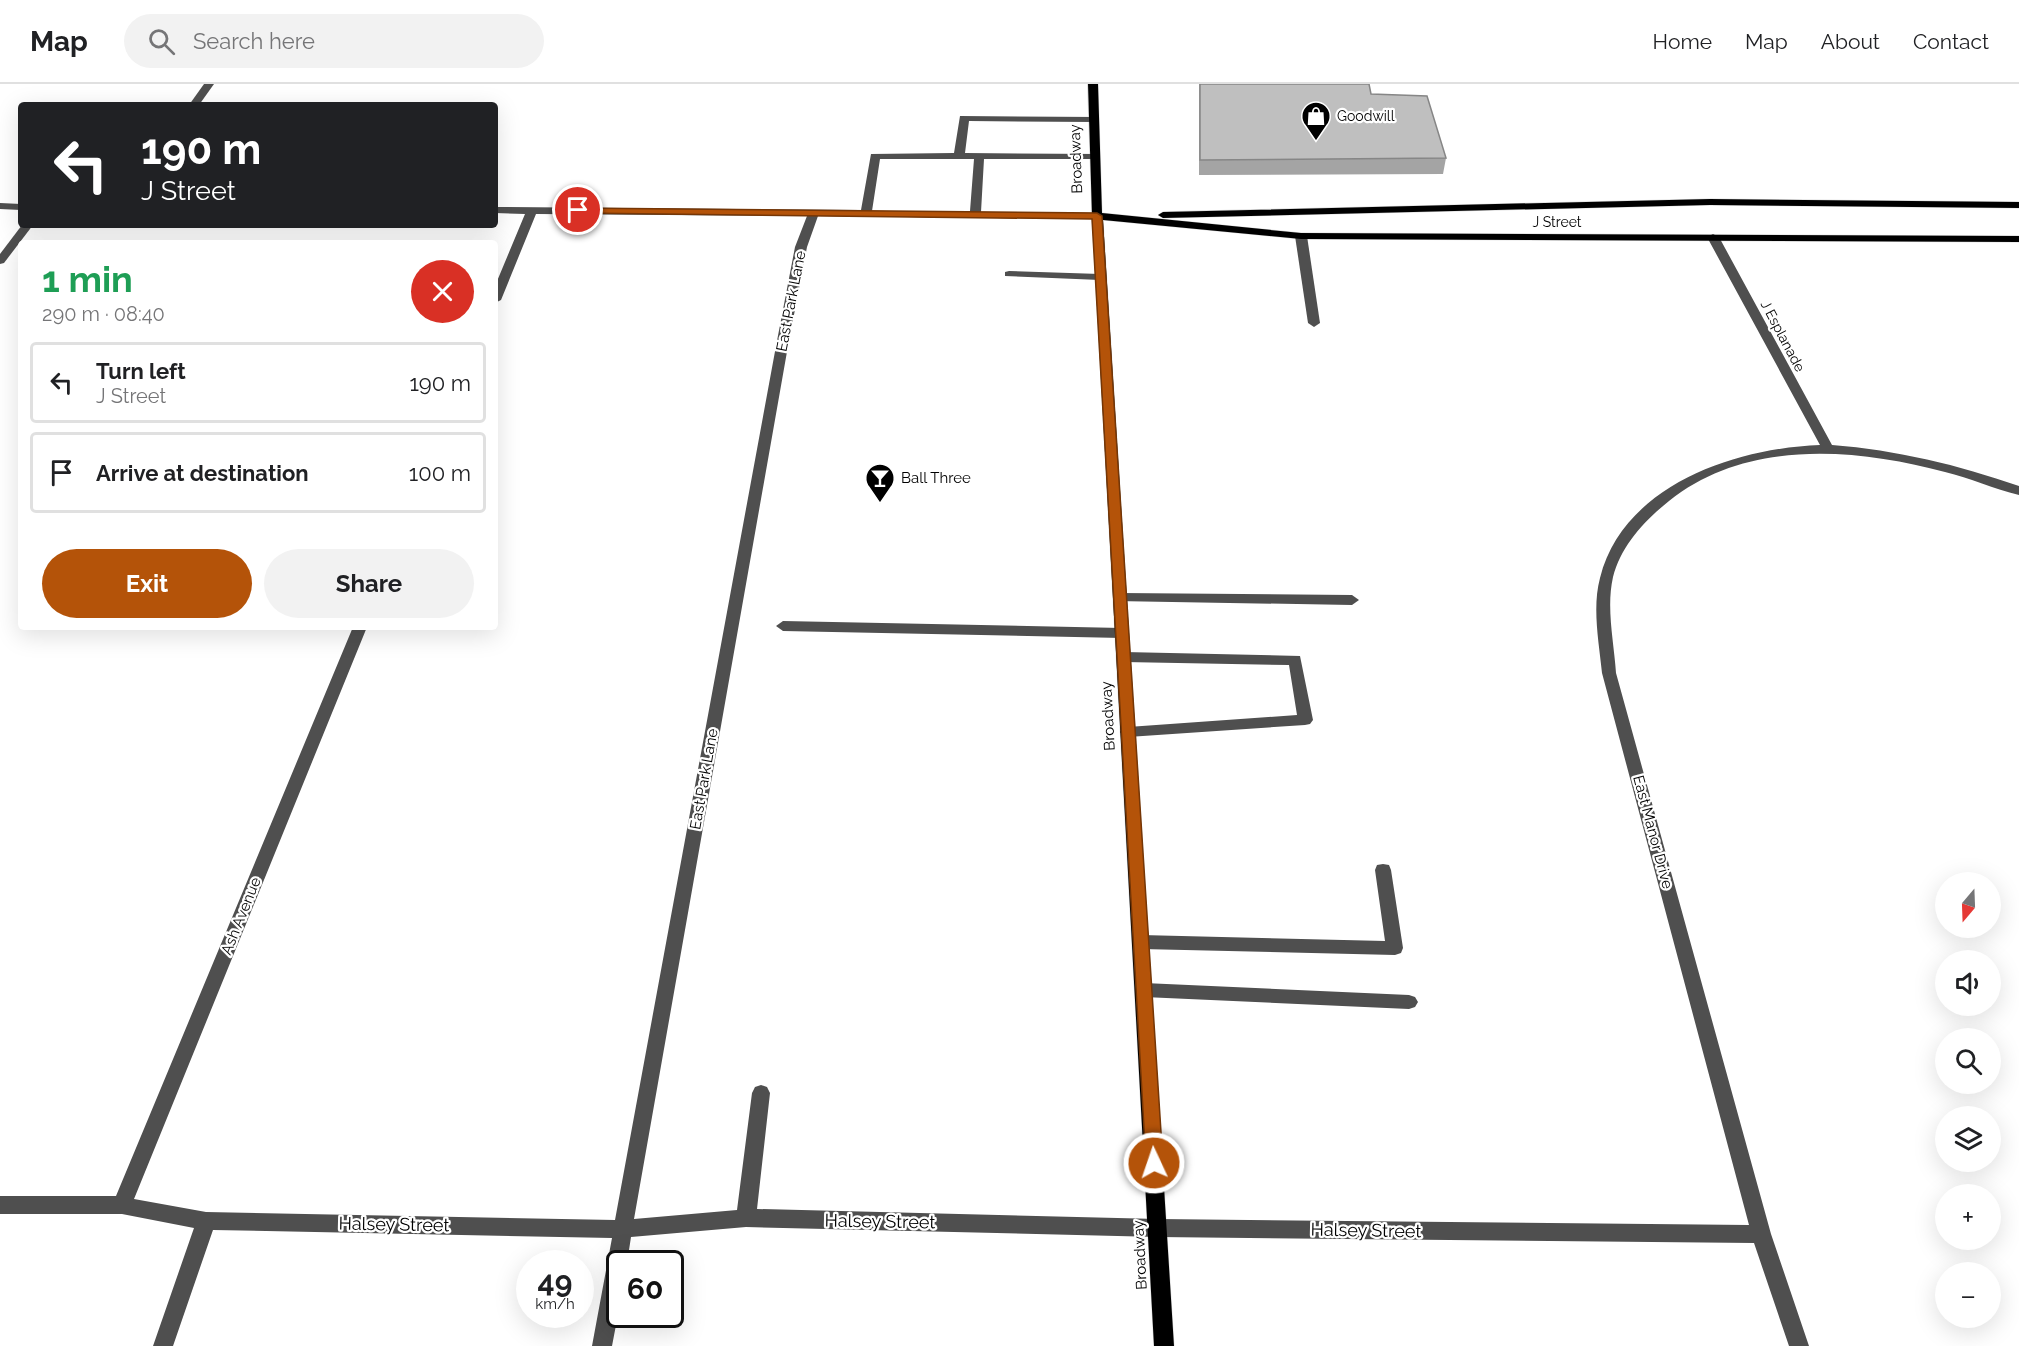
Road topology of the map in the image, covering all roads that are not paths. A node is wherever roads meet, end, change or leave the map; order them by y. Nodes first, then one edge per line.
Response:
1 (209, 84) edge
2 (1093, 84) edge
3 (196, 102) edge
4 (1094, 119) junction
5 (959, 156) junction
6 (979, 156) junction
7 (1095, 156) junction
8 (2019, 205) edge
9 (0, 206) edge
10 (18, 207) edge
11 (498, 210) edge
12 (532, 210) junction
13 (813, 214) junction
14 (866, 214) junction
15 (975, 215) junction
16 (1097, 216) junction
17 (26, 228) edge
18 (1301, 236) junction
19 (1713, 237) junction
20 (2019, 239) edge
21 (0, 261) edge
22 (1009, 274) dead end
23 (1101, 277) junction
24 (498, 293) edge
25 (1314, 323) dead end
26 (1828, 449) junction
27 (2019, 491) edge
28 (1120, 598) junction
29 (1352, 600) dead end
30 (783, 626) dead end
31 (359, 630) edge
32 (1122, 633) junction
33 (1124, 657) junction
34 (1128, 732) junction
35 (1383, 870) dead end
36 (1141, 942) junction
37 (1144, 990) junction
38 (1409, 1002) dead end
39 (761, 1093) dead end
40 (0, 1205) edge
41 (122, 1205) junction
42 (746, 1218) junction
43 (206, 1221) junction
44 (624, 1228) junction
45 (1158, 1228) junction
46 (1761, 1234) junction
47 (163, 1346) edge
48 (602, 1346) edge
49 (1164, 1346) edge
50 (1799, 1346) edge

1 - 3 street
2 - 4 main road, Broadway
4 - 5 street
4 - 7 main road, Broadway
5 - 6 street
5 - 14 street
6 - 7 street
6 - 15 street
7 - 16 main road, Broadway
8 - 16 main road, J Street
9 - 10 street
11 - 12 street, J Street
12 - 13 street, J Street
12 - 24 street
13 - 14 street, J Street
13 - 44 street, East Park Lane
14 - 15 street, J Street
15 - 16 street, J Street
16 - 18 main road, J Street
16 - 23 main road, Broadway
17 - 21 street
18 - 19 main road, J Street
18 - 25 street
19 - 20 main road, J Street
19 - 26 street, J Esplanade
22 - 23 street
23 - 28 main road, Broadway
26 - 27 street, East Manor Drive
26 - 46 street, East Manor Drive
28 - 29 street
28 - 32 main road, Broadway
30 - 32 street
31 - 41 street, Ash Avenue
32 - 33 main road, Broadway
33 - 34 main road, Broadway
33 - 34 street
34 - 36 main road, Broadway
35 - 36 street
36 - 37 main road, Broadway
37 - 38 street
37 - 45 main road, Broadway
39 - 42 street
40 - 41 street, Halsey Street
41 - 43 street, Halsey Street
42 - 44 street, Halsey Street
42 - 45 street, Halsey Street
43 - 44 street, Halsey Street
43 - 47 street
44 - 48 street, East Park Lane
45 - 46 street, Halsey Street
45 - 49 main road, Broadway
46 - 50 street, East Manor Drive

